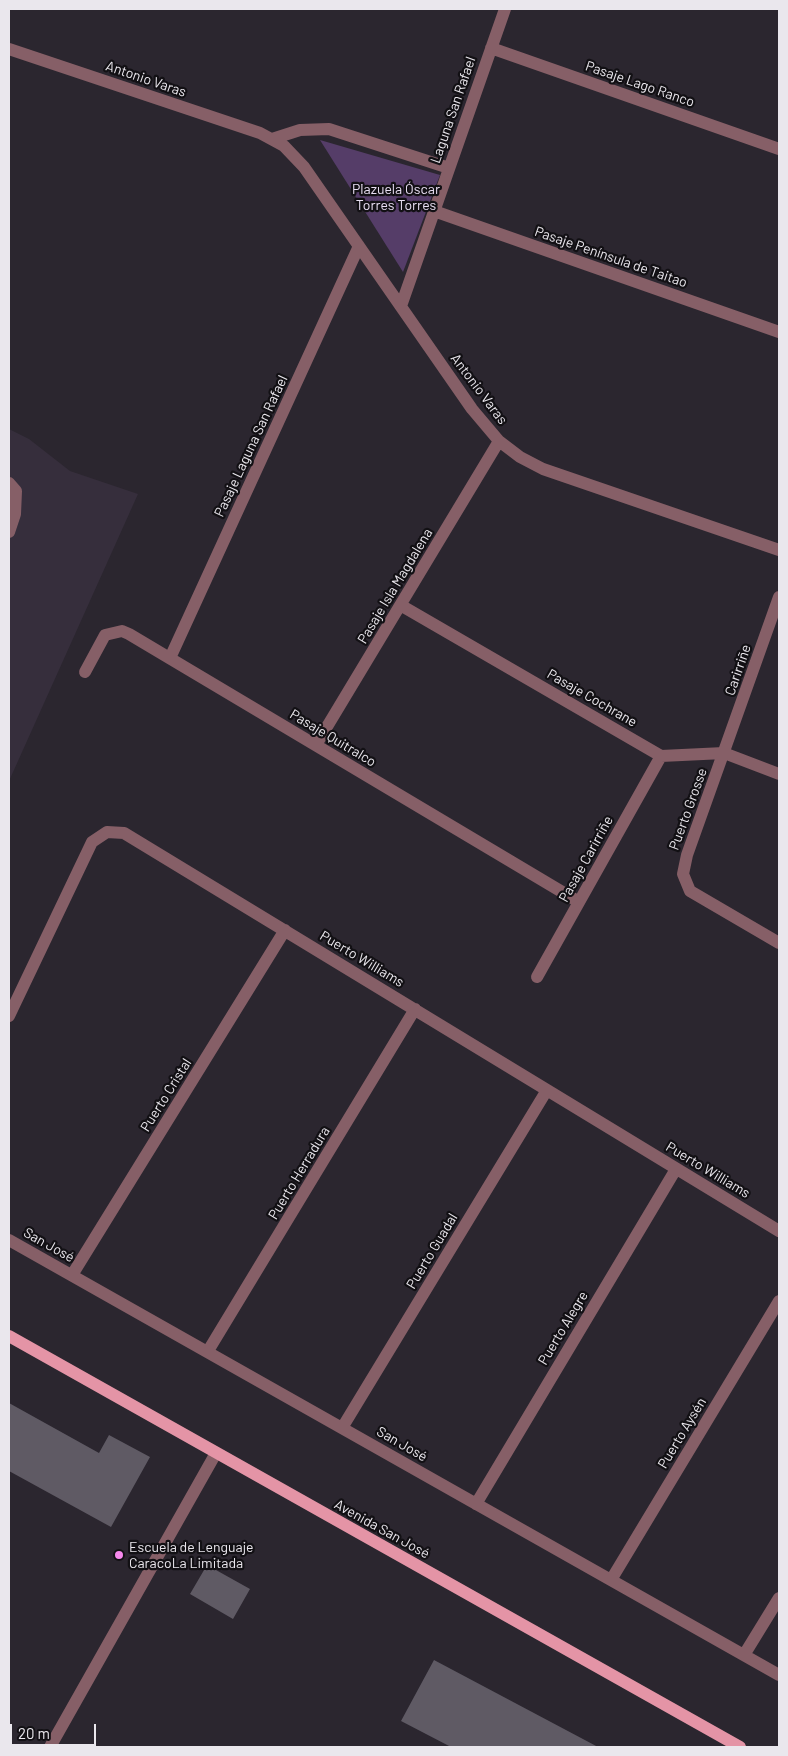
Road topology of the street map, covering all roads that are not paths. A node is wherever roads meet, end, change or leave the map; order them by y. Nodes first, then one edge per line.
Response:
1 (505, 9) edge
2 (491, 48) junction
3 (9, 49) edge
4 (272, 139) junction
5 (779, 149) edge
6 (449, 168) junction
7 (434, 211) junction
8 (359, 246) junction
9 (401, 306) junction
10 (779, 332) edge
11 (500, 441) junction
12 (9, 483) edge
13 (9, 532) edge
14 (779, 550) edge
15 (779, 597) edge
16 (402, 606) junction
17 (170, 658) junction
18 (85, 672) dead end
19 (316, 745) junction
20 (724, 753) junction
21 (661, 756) junction
22 (779, 774) edge
23 (579, 902) junction
24 (285, 930) junction
25 (779, 943) edge
26 (537, 977) dead end
27 (416, 1009) junction
28 (9, 1016) edge
29 (547, 1090) junction
30 (676, 1169) junction
31 (779, 1232) edge
32 (9, 1240) edge
33 (72, 1275) junction
34 (779, 1301) edge
35 (9, 1336) edge
36 (208, 1351) junction
37 (342, 1428) junction
38 (216, 1453) junction
39 (476, 1504) junction
40 (611, 1580) junction
41 (779, 1598) edge
42 (744, 1655) junction
43 (779, 1675) edge
44 (731, 1745) edge
45 (50, 1747) edge

1 - 2 street, Laguna San Rafael
2 - 5 street, Pasaje Lago Ranco
2 - 6 street, Laguna San Rafael
3 - 4 street, Antonio Varas
4 - 6 street
4 - 8 street, Antonio Varas
6 - 7 street, Laguna San Rafael
7 - 9 street, Laguna San Rafael
7 - 10 street, Pasaje Península de Taitao
8 - 9 street, Antonio Varas
8 - 17 street, Pasaje Laguna San Rafael
9 - 11 street, Antonio Varas
11 - 14 street, Antonio Varas
11 - 16 street, Pasaje Isla Magdalena
12 - 13 street
15 - 20 street, Carirriñe
16 - 19 street, Pasaje Isla Magdalena
16 - 21 street, Pasaje Cochrane
17 - 18 street, Pasaje Quitralco
17 - 19 street, Pasaje Quitralco
19 - 23 street, Pasaje Quitralco
20 - 21 street
20 - 22 street
20 - 25 street, Puerto Grosse
21 - 23 street, Pasaje Carirriñe
23 - 26 street, Pasaje Carirriñe
24 - 27 street, Puerto Williams
24 - 28 street, Puerto Williams
24 - 33 street, Puerto Cristal
27 - 29 street, Puerto Williams
27 - 36 street, Puerto Herradura
29 - 30 street, Puerto Williams
29 - 37 street, Puerto Guadal
30 - 31 street, Puerto Williams
30 - 39 street, Puerto Alegre
32 - 33 street, San José
33 - 36 street, San José
34 - 40 street, Puerto Aysén
35 - 38 main road, Avenida San José
36 - 37 street, San José
37 - 39 street, San José
38 - 44 main road, Avenida San José
38 - 45 street
39 - 40 street, San José
40 - 42 street, San José
41 - 42 street
42 - 43 street, San José

